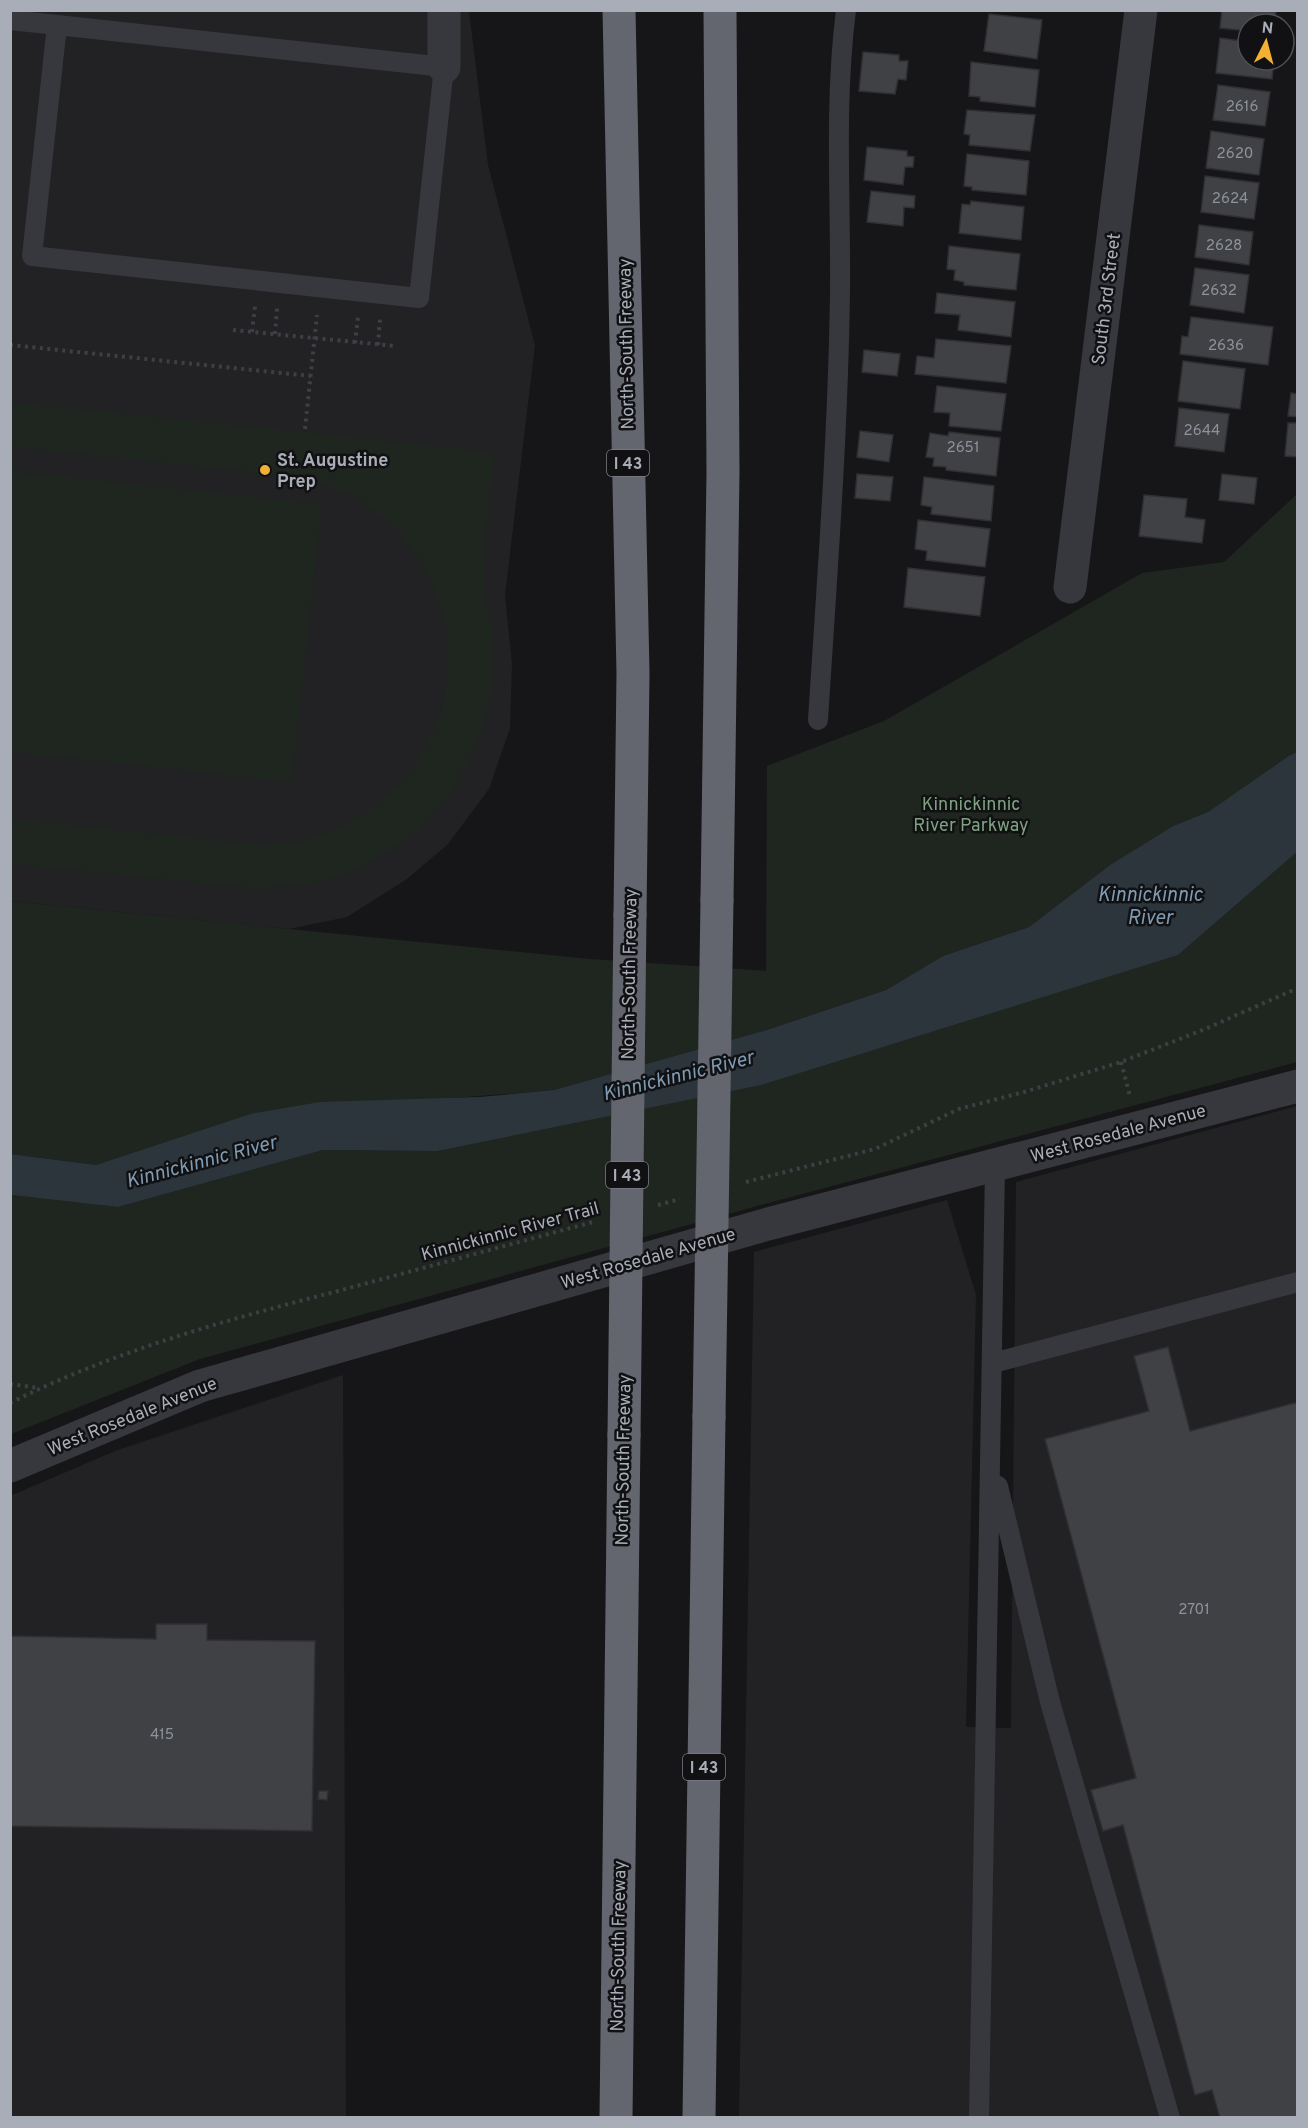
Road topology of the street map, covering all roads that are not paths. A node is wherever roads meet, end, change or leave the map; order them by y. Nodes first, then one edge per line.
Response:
1 (444, 10) edge
2 (619, 10) edge
3 (720, 10) edge
4 (846, 10) edge
5 (1141, 10) edge
6 (10, 20) edge
7 (57, 25) junction
8 (444, 68) junction
9 (1070, 586) dead end
10 (818, 720) dead end
11 (1298, 1086) edge
12 (995, 1166) junction
13 (1298, 1282) edge
14 (993, 1363) junction
15 (991, 1459) junction
16 (10, 1466) edge
17 (616, 2118) edge
18 (699, 2118) edge
19 (979, 2118) edge
20 (1170, 2118) edge

1 - 8 street
2 - 17 highway, North-South Freeway / I 43, bridge
3 - 18 highway, I 43, bridge
4 - 10 lane
5 - 9 street, South 3rd Street
6 - 7 lane
7 - 8 lane
7 - 8 lane
11 - 12 street, West Rosedale Avenue
12 - 14 lane
12 - 16 street, West Rosedale Avenue
13 - 14 lane
14 - 15 lane
15 - 19 lane
15 - 20 lane

